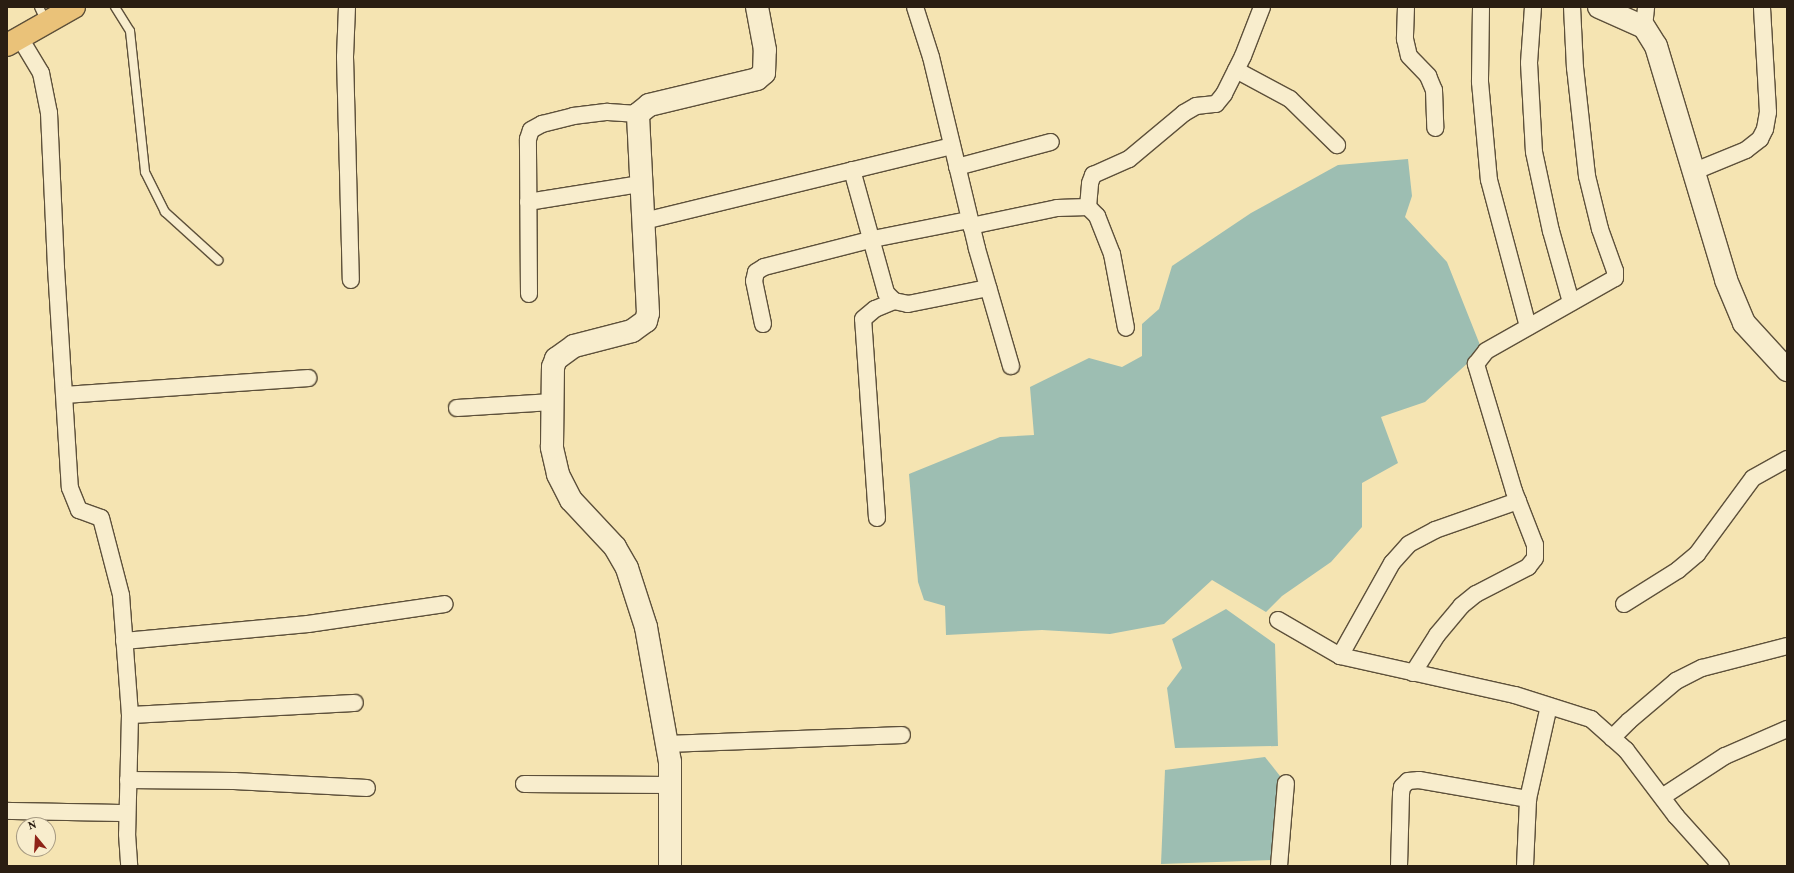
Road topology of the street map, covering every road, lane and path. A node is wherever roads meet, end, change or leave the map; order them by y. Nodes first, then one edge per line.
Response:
1 (74, 7) edge
2 (115, 7) edge
3 (347, 7) edge
4 (757, 7) edge
5 (915, 7) edge
6 (1262, 7) edge
7 (1406, 7) edge
8 (1481, 7) edge
9 (1533, 7) edge
10 (1572, 7) edge
11 (1599, 7) edge
12 (1762, 7) edge
13 (43, 15) edge
14 (1645, 17) edge
15 (14, 41) edge
16 (1236, 70) junction
17 (638, 114) junction
18 (1435, 128) dead end
19 (1051, 142) dead end
20 (1338, 145) dead end
21 (952, 146) junction
22 (957, 167) junction
23 (852, 170) junction
24 (1695, 171) junction
25 (641, 184) junction
26 (528, 202) junction
27 (1088, 207) junction
28 (644, 221) junction
29 (970, 223) junction
30 (873, 239) junction
31 (218, 260) dead end
32 (351, 280) dead end
33 (988, 288) junction
34 (529, 294) dead end
35 (894, 302) junction
36 (1571, 302) junction
37 (763, 324) dead end
38 (1528, 327) junction
39 (1126, 328) dead end
40 (1010, 366) dead end
41 (1787, 370) edge
42 (308, 378) dead end
43 (65, 395) junction
44 (552, 402) junction
45 (457, 408) dead end
46 (1787, 459) edge
47 (1518, 501) junction
48 (877, 518) dead end
49 (445, 604) dead end
50 (1624, 604) dead end
51 (1278, 620) dead end
52 (124, 640) junction
53 (1787, 646) edge
54 (1340, 656) junction
55 (1413, 673) junction
56 (356, 703) dead end
57 (1549, 706) junction
58 (130, 714) junction
59 (1787, 729) edge
60 (902, 735) dead end
61 (1612, 738) junction
62 (668, 744) junction
63 (128, 780) junction
64 (1286, 783) dead end
65 (524, 784) dead end
66 (670, 785) junction
67 (368, 788) dead end
68 (1662, 797) junction
69 (1528, 799) junction
70 (7, 811) edge
71 (127, 814) junction
72 (129, 866) edge
73 (670, 866) edge
74 (1278, 866) edge
75 (1399, 866) edge
76 (1525, 866) edge
77 (1721, 866) edge

1 - 13 main road
2 - 31 lane
3 - 32 street
4 - 17 street
5 - 21 street
6 - 16 street
7 - 18 street
8 - 38 street
9 - 36 street
10 - 36 street
11 - 14 street
12 - 24 street
13 - 15 main road
14 - 24 street
15 - 43 street
16 - 20 street
16 - 27 street
17 - 25 street
17 - 26 street
19 - 22 street
21 - 22 street
21 - 23 street
22 - 29 street
23 - 28 street
23 - 30 street
24 - 41 street
25 - 26 street
25 - 28 street
26 - 34 street
27 - 29 street
27 - 39 street
28 - 44 street
29 - 30 street
29 - 33 street
30 - 35 street
30 - 37 street
33 - 35 street
33 - 40 street
35 - 48 street
36 - 38 street
38 - 47 street
42 - 43 street
43 - 52 street
44 - 45 street
44 - 62 street
46 - 50 street
47 - 54 street
47 - 55 street
49 - 52 street
51 - 54 street
52 - 58 street
53 - 61 street
54 - 55 street
55 - 57 street
56 - 58 street
57 - 61 street
57 - 69 street
58 - 63 street
59 - 68 street
60 - 62 street
61 - 68 street
62 - 66 street
63 - 67 street
63 - 71 street
64 - 74 street
65 - 66 street
66 - 73 street
68 - 77 street
69 - 75 street
69 - 76 street
70 - 71 street
71 - 72 street

